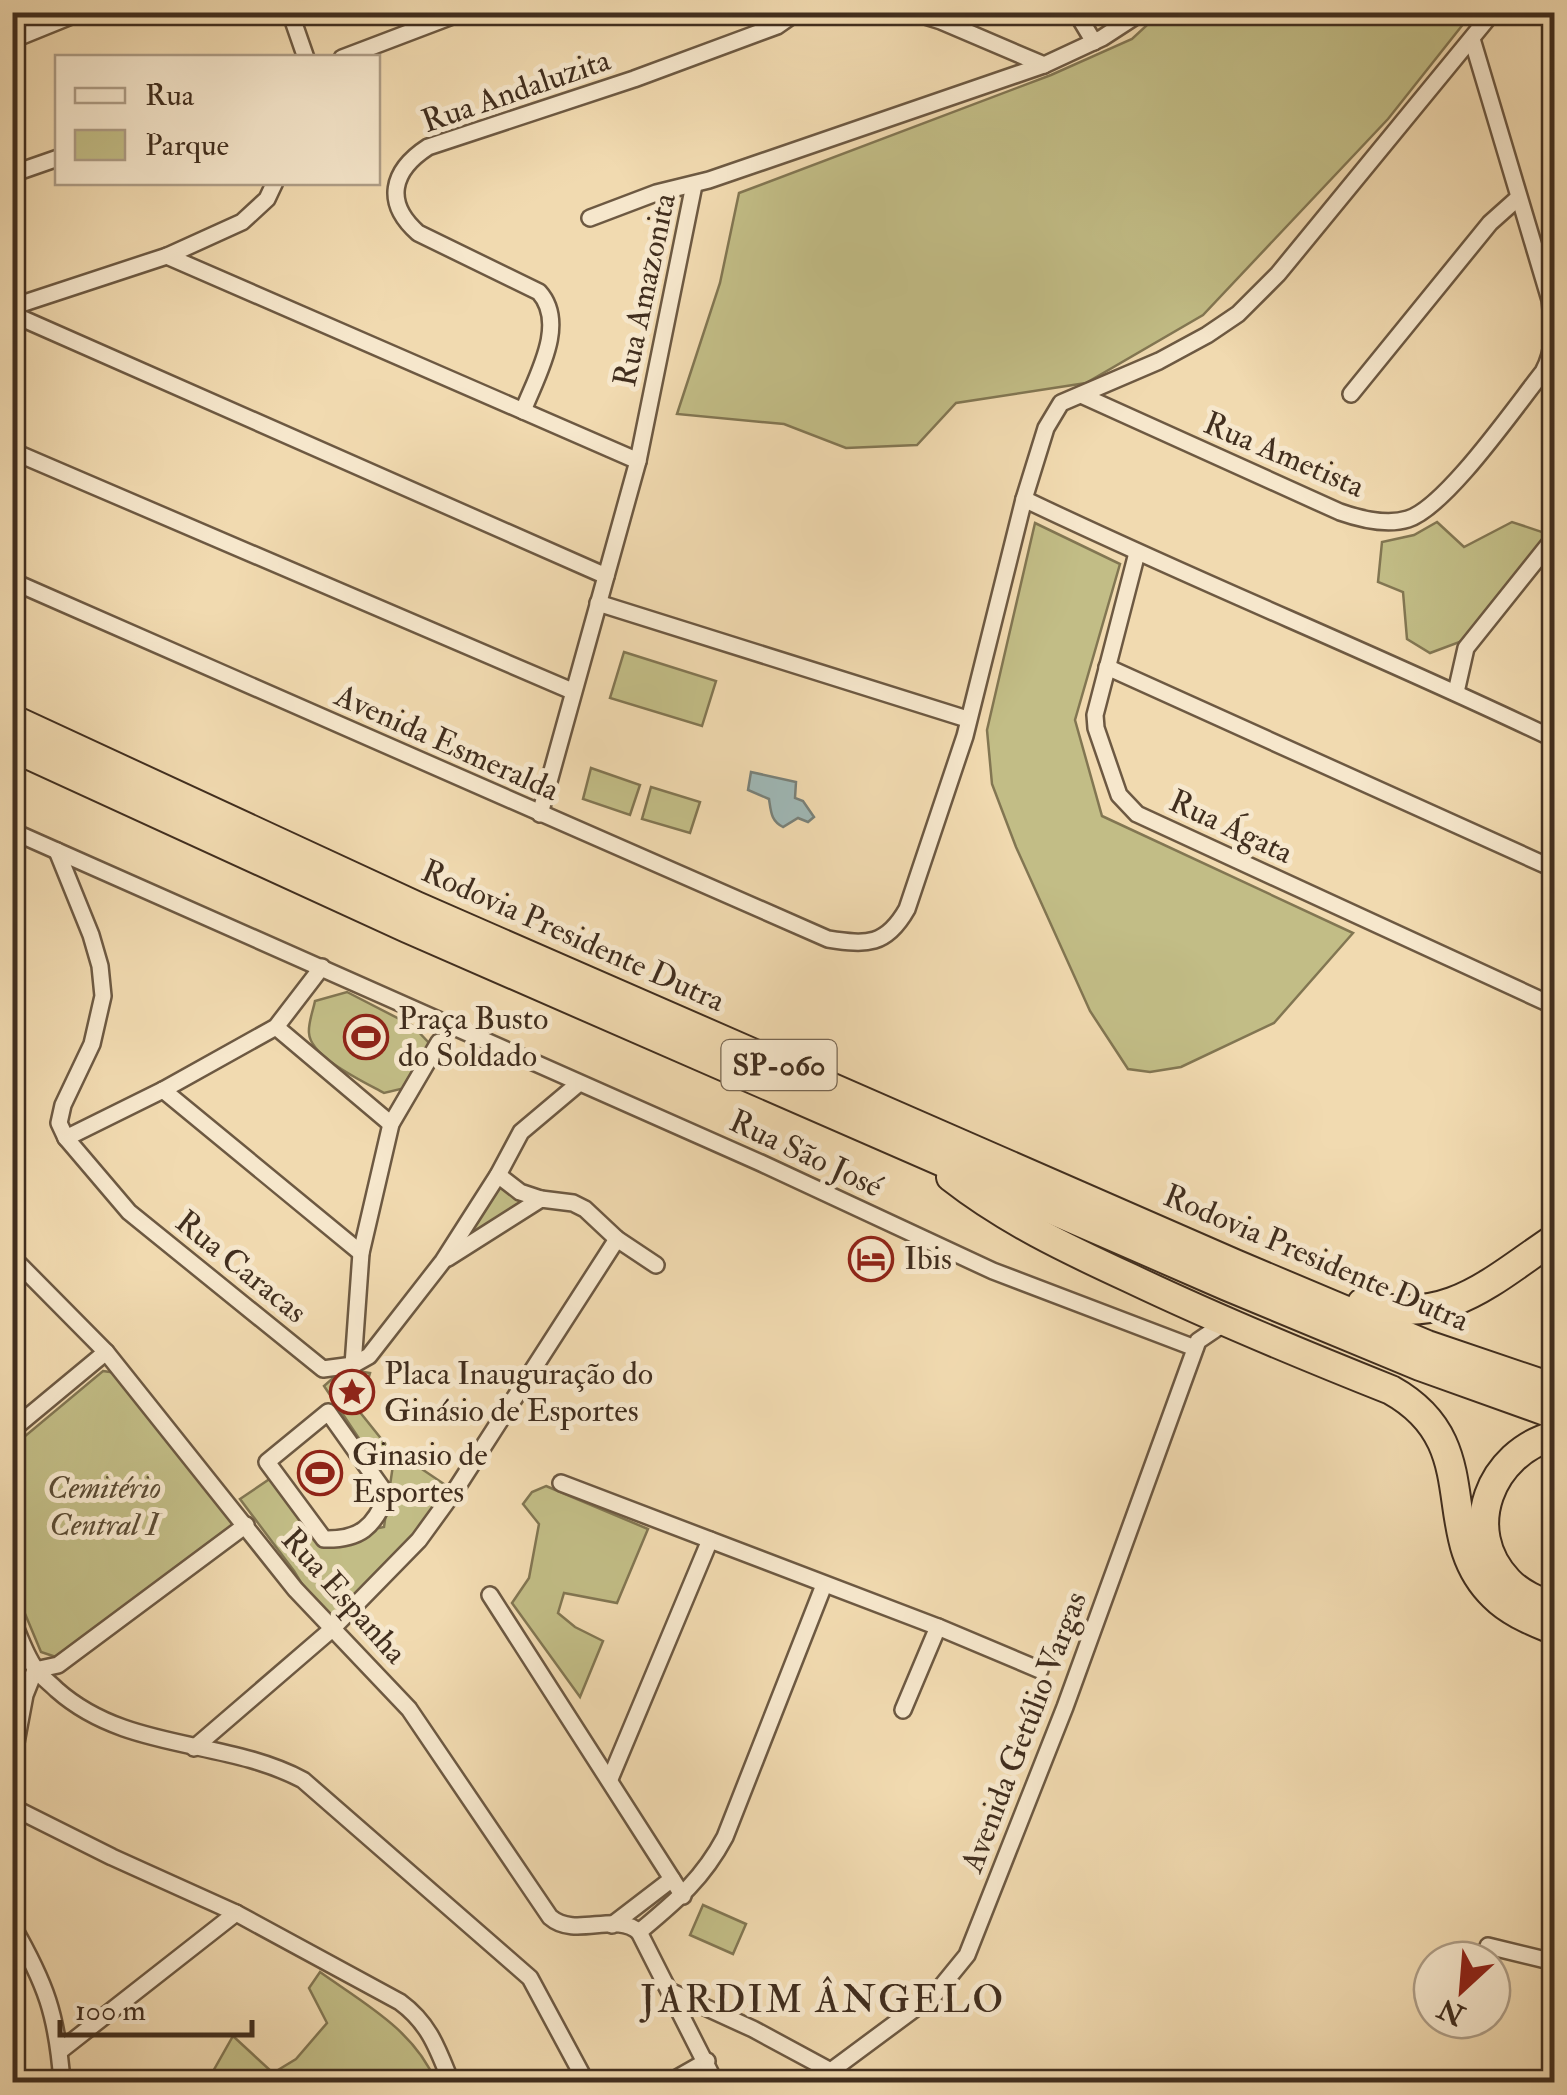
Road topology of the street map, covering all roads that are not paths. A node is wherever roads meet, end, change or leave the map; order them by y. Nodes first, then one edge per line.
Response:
1 (290, 12) edge
2 (463, 12) edge
3 (797, 12) edge
4 (912, 12) edge
5 (1076, 12) edge
6 (1142, 12) edge
7 (1492, 12) edge
8 (78, 13) edge
9 (939, 17) edge
10 (1472, 39) junction
11 (12, 40) edge
12 (1094, 42) junction
13 (305, 55) edge
14 (350, 55) edge
15 (1044, 65) junction
16 (55, 159) edge
17 (12, 174) edge
18 (274, 185) edge
19 (694, 185) junction
20 (1518, 198) junction
21 (590, 218) dead end
22 (167, 256) junction
23 (12, 310) edge
24 (1351, 394) dead end
25 (1081, 395) junction
26 (523, 412) junction
27 (12, 452) edge
28 (638, 461) junction
29 (1024, 498) junction
30 (1554, 538) edge
31 (1137, 553) junction
32 (606, 576) junction
33 (12, 581) edge
34 (598, 603) junction
35 (1107, 667) junction
36 (572, 691) junction
37 (1456, 692) junction
38 (967, 718) junction
39 (12, 719) edge
40 (1554, 738) edge
41 (12, 747) edge
42 (540, 814) junction
43 (12, 831) edge
44 (57, 851) junction
45 (1554, 869) edge
46 (322, 967) junction
47 (1554, 1006) edge
48 (276, 1027) junction
49 (440, 1042) dead end
50 (578, 1084) junction
51 (163, 1090) junction
52 (390, 1124) junction
53 (66, 1138) junction
54 (905, 1143) junction
55 (498, 1175) junction
56 (542, 1199) junction
57 (1554, 1239) edge
58 (618, 1240) junction
59 (361, 1253) junction
60 (12, 1256) edge
61 (444, 1261) junction
62 (1235, 1264) junction
63 (656, 1265) dead end
64 (1184, 1304) junction
65 (1226, 1322) junction
66 (1196, 1345) junction
67 (106, 1352) junction
68 (353, 1365) junction
69 (1554, 1388) edge
70 (1554, 1414) edge
71 (12, 1430) edge
72 (1554, 1436) edge
73 (275, 1474) joint
74 (561, 1483) dead end
75 (246, 1525) junction
76 (710, 1540) junction
77 (824, 1585) junction
78 (490, 1595) dead end
79 (1554, 1607) edge
80 (12, 1619) edge
81 (938, 1627) junction
82 (331, 1630) junction
83 (1554, 1630) edge
84 (36, 1670) junction
85 (1040, 1670) dead end
86 (902, 1710) dead end
87 (194, 1748) junction
88 (12, 1764) edge
89 (610, 1780) junction
90 (12, 1807) edge
91 (672, 1880) junction
92 (682, 1896) junction
93 (236, 1913) junction
94 (12, 1925) edge
95 (612, 1925) junction
96 (638, 1932) junction
97 (1512, 1952) edge
98 (1554, 1962) edge
99 (672, 1992) junction
100 (60, 2051) junction
101 (706, 2062) junction
102 (829, 2070) junction
103 (62, 2082) edge
104 (451, 2082) edge
105 (586, 2082) edge
106 (670, 2082) edge
107 (714, 2082) edge
108 (816, 2082) edge

1 - 13 street
2 - 14 street
3 - 26 street, Rua Andaluzita
4 - 9 street
5 - 12 street
6 - 12 street, Rua Amazonita
7 - 10 street
8 - 11 street
9 - 15 street
10 - 20 street, Rua Ametista
10 - 25 street
12 - 15 street, Rua Amazonita
15 - 19 street, Rua Amazonita
16 - 17 street
18 - 22 street
19 - 21 street
19 - 28 street, Rua Amazonita
20 - 24 street
20 - 25 street, Rua Ametista
22 - 23 street
22 - 26 street
23 - 32 street
25 - 29 street
26 - 28 street
27 - 36 street
28 - 32 street, Rua Amazonita
29 - 31 street
29 - 38 street
30 - 37 street
31 - 35 street, Rua Ágata
31 - 37 street
32 - 34 street, Rua Amazonita
33 - 42 street, Avenida Esmeralda
34 - 36 street, Rua Amazonita
34 - 38 street
35 - 45 street
35 - 47 street, Rua Ágata
36 - 42 street, Rua Amazonita
37 - 40 street
38 - 42 street, Avenida Esmeralda
39 - 62 highway, Rodovia Presidente Dutra / SP-060
41 - 54 highway, Rodovia Presidente Dutra / SP-060
43 - 44 street, Rua São José
44 - 46 street, Rua São José
44 - 53 street
46 - 48 street
46 - 50 street, Rua São José
48 - 51 street
48 - 52 street
49 - 52 street
50 - 55 street
50 - 66 street, Rua São José
51 - 53 street
51 - 59 street
52 - 59 street
53 - 68 street, Rua Caracas
54 - 64 highway
54 - 70 highway, Rodovia Presidente Dutra / SP-060
55 - 56 street
55 - 61 street
56 - 58 street
56 - 61 street
57 - 62 highway
58 - 63 street
58 - 82 street
59 - 68 street
60 - 67 street, Rua Espanha
61 - 68 street
62 - 69 highway, Rodovia Presidente Dutra / SP-060
64 - 65 highway
64 - 66 street
65 - 66 street
65 - 83 highway
66 - 102 street, Avenida Getúlio Vargas
67 - 71 street
67 - 75 street, Rua Espanha
72 - 79 highway
73 - 73 street
74 - 76 street
75 - 82 street, Rua Espanha
75 - 84 street
76 - 77 street
76 - 89 street
77 - 81 street
77 - 92 street
78 - 89 street
80 - 84 street
81 - 85 street
81 - 86 street
82 - 87 street
82 - 95 street, Rua Espanha
84 - 87 street
84 - 88 street
87 - 105 street
89 - 91 street
90 - 93 street
91 - 92 street
91 - 95 street
92 - 96 street
93 - 100 street
93 - 104 street
94 - 100 street
95 - 96 street, Rua Espanha
96 - 99 street
97 - 98 street
99 - 101 street
99 - 102 street
100 - 103 street
101 - 106 street
101 - 107 street
102 - 108 street, Avenida Getúlio Vargas

